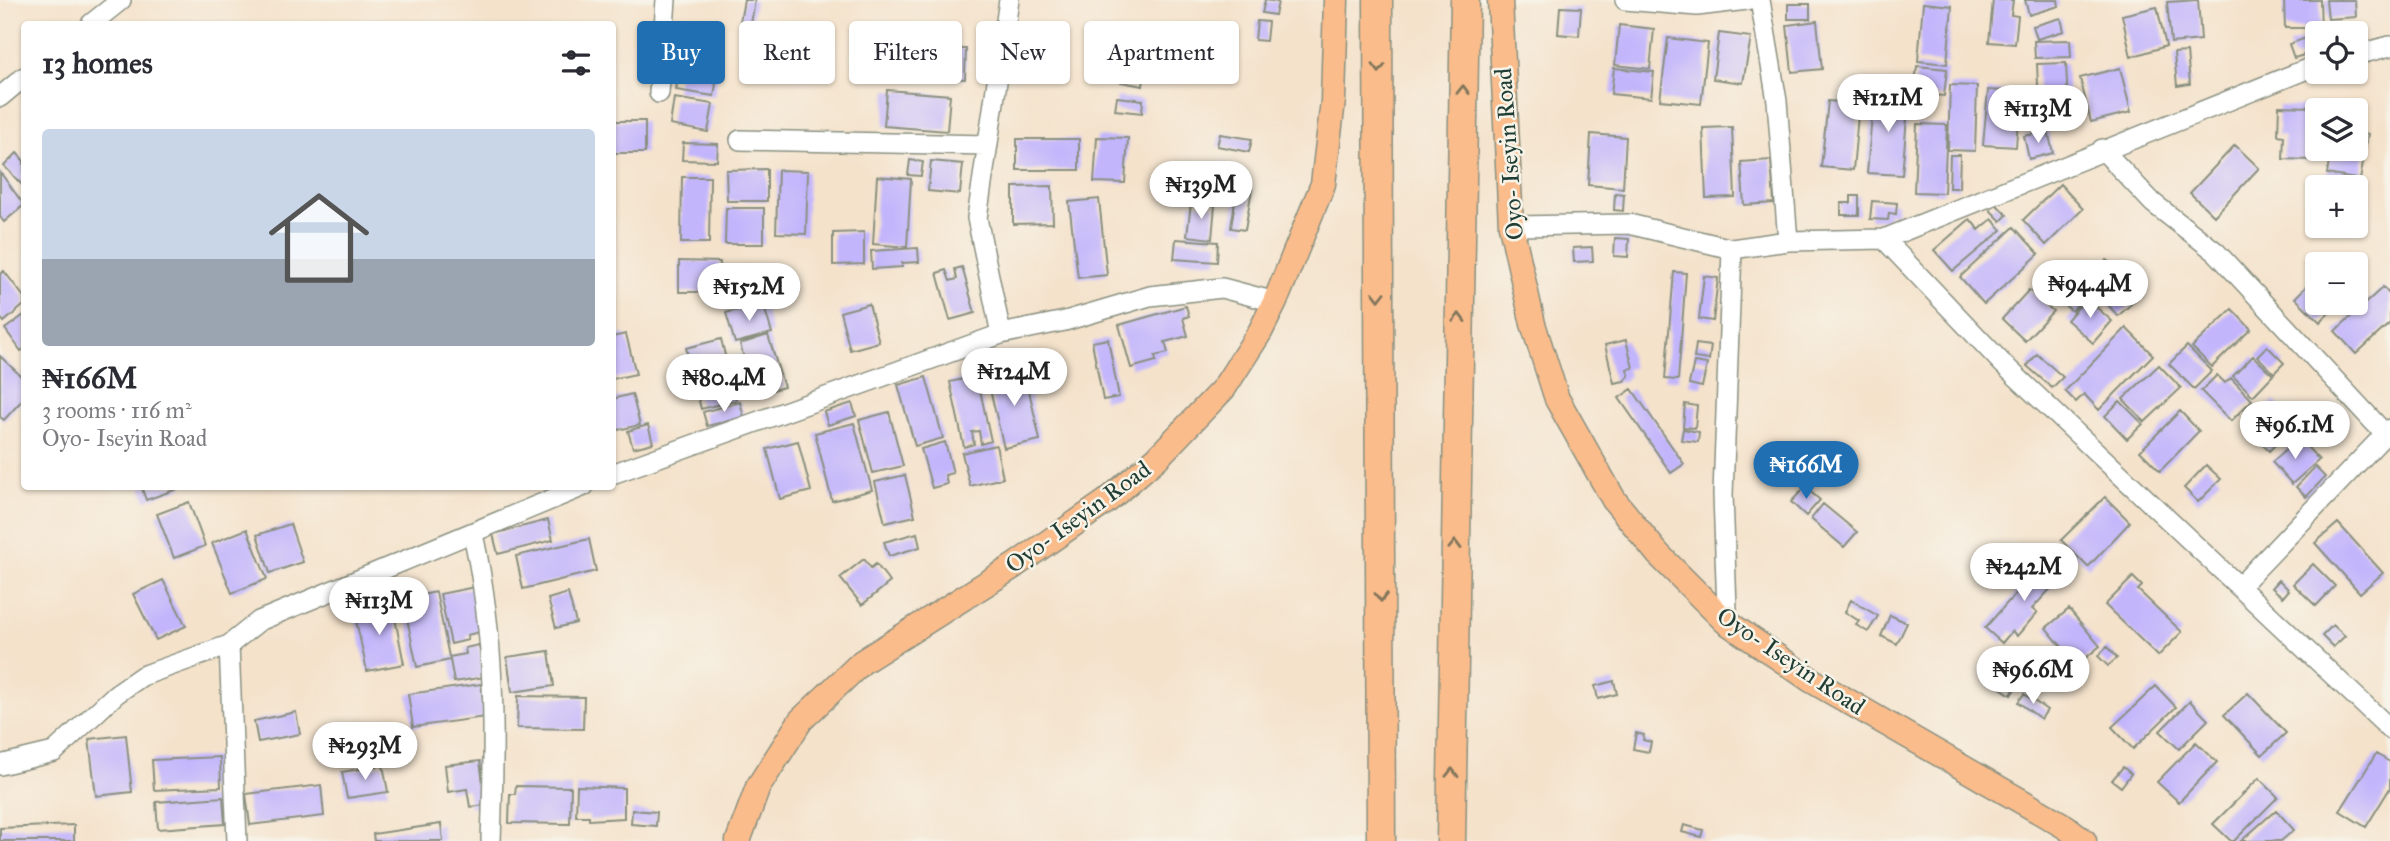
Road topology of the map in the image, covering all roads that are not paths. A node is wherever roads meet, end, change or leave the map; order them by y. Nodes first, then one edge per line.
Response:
1 (121, 0) edge
2 (666, 0) edge
3 (1009, 0) edge
4 (1336, 0) edge
5 (1378, 0) edge
6 (1465, 0) edge
7 (1500, 0) edge
8 (1625, 0) edge
9 (1760, 0) edge
10 (1735, 1) edge
11 (95, 21) edge
12 (2390, 46) edge
13 (2368, 52) edge
14 (2305, 70) edge
15 (21, 80) edge
16 (659, 93) dead end
17 (0, 97) edge
18 (740, 141) dead end
19 (988, 145) junction
20 (2102, 149) junction
21 (1511, 226) junction
22 (1884, 239) junction
23 (1788, 241) junction
24 (1732, 249) junction
25 (1275, 302) junction
26 (1001, 334) junction
27 (2387, 431) edge
28 (616, 473) edge
29 (575, 490) edge
30 (473, 534) junction
31 (2241, 586) junction
32 (1727, 610) dead end
33 (229, 645) junction
34 (2390, 729) edge
35 (0, 765) edge
36 (237, 841) edge
37 (491, 841) edge
38 (738, 841) edge
39 (1381, 841) edge
40 (1451, 841) edge
41 (2084, 841) edge

1 - 11 street
2 - 16 street
3 - 19 street
4 - 25 main road, Oyo- Iseyin Road
5 -> 39 highway
40 -> 6 highway
7 - 21 main road, Oyo- Iseyin Road
8 - 10 street
9 - 23 street
12 - 13 street
14 - 20 street
15 - 17 street
18 - 19 street
19 - 26 street
20 - 22 street
20 - 27 street
21 - 24 street
21 - 41 main road, Oyo- Iseyin Road
22 - 23 street
22 - 31 street
23 - 24 street
24 - 32 street
25 - 26 street
25 - 38 main road, Oyo- Iseyin Road
26 - 28 street
27 - 31 street
29 - 30 street
30 - 33 street
30 - 37 street
31 - 34 street
33 - 35 street
33 - 36 street

